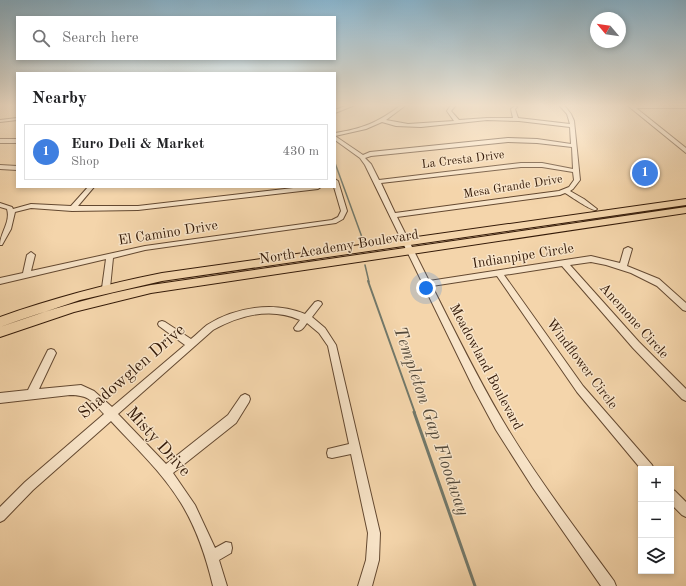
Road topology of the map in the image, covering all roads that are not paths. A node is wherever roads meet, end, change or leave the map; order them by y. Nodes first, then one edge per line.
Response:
1 (350, 132) edge
2 (573, 132) edge
3 (663, 132) edge
4 (336, 135) edge
5 (336, 139) edge
6 (0, 141) edge
7 (16, 141) edge
8 (574, 146) junction
9 (686, 151) edge
10 (362, 156) junction
11 (0, 167) edge
12 (16, 168) edge
13 (576, 170) junction
14 (378, 182) junction
15 (336, 187) edge
16 (90, 188) edge
17 (310, 188) edge
18 (566, 191) junction
19 (686, 202) edge
20 (0, 205) edge
21 (594, 208) dead end
22 (72, 209) junction
23 (12, 210) junction
24 (684, 211) edge
25 (394, 216) junction
26 (0, 243) edge
27 (408, 246) junction
28 (628, 249) dead end
29 (31, 255) dead end
30 (110, 255) junction
31 (564, 263) junction
32 (623, 268) junction
33 (499, 273) junction
34 (26, 276) junction
35 (0, 281) edge
36 (427, 284) junction
37 (106, 288) junction
38 (318, 304) dead end
39 (686, 308) edge
40 (307, 318) junction
41 (0, 322) edge
42 (162, 324) dead end
43 (298, 328) dead end
44 (0, 332) edge
45 (191, 344) junction
46 (51, 353) dead end
47 (31, 394) junction
48 (686, 396) edge
49 (0, 398) edge
50 (245, 399) dead end
51 (111, 415) junction
52 (355, 448) junction
53 (332, 453) dead end
54 (645, 466) edge
55 (166, 471) junction
56 (674, 498) edge
57 (686, 511) edge
58 (1, 513) edge
59 (226, 548) dead end
60 (212, 557) junction
61 (220, 586) edge
62 (366, 586) edge
63 (609, 586) edge

1 - 4 street
2 - 8 street, Mesa Grande Drive
3 - 9 street
5 - 10 street, Meadowland Boulevard
6 - 7 street
8 - 10 street
8 - 13 street, Mesa Grande Drive
10 - 14 street, Meadowland Boulevard
11 - 12 street
13 - 14 street, La Cresta Drive
13 - 18 street, Mesa Grande Drive
14 - 25 street, Meadowland Boulevard
15 - 30 street, El Camino Drive
16 - 22 street
17 - 22 street
18 - 21 street
18 - 25 street, Mesa Grande Drive
19 - 27 highway, North Academy Boulevard
20 - 23 street
22 - 23 street
23 - 26 street
24 - 27 highway, North Academy Boulevard
25 - 27 street, Meadowland Boulevard
27 - 36 street, Meadowland Boulevard
27 - 37 highway, North Academy Boulevard
27 - 44 highway, North Academy Boulevard
28 - 32 street
29 - 34 street
30 - 34 street, El Camino Drive
30 - 37 street
31 - 32 street, Indianpipe Circle
31 - 33 street, Indianpipe Circle
31 - 48 street, Anemone Circle
32 - 39 street, Indianpipe Circle
33 - 36 street, Indianpipe Circle
33 - 54 street, Windflower Circle
34 - 35 street, El Camino Drive
36 - 63 street, Meadowland Boulevard
37 - 41 highway, North Academy Boulevard
38 - 40 street
40 - 43 street
40 - 45 street, Shadowglen Drive
40 - 52 street, Shadowglen Drive
42 - 45 street
45 - 51 street, Shadowglen Drive
46 - 47 street
47 - 49 street, Misty Drive
47 - 51 street, Misty Drive
50 - 55 street
51 - 55 street, Misty Drive
51 - 58 street, Shadowglen Drive
52 - 53 street
52 - 62 street, Shadowglen Drive
55 - 60 street, Misty Drive
56 - 57 street
59 - 60 street
60 - 61 street, Misty Drive

